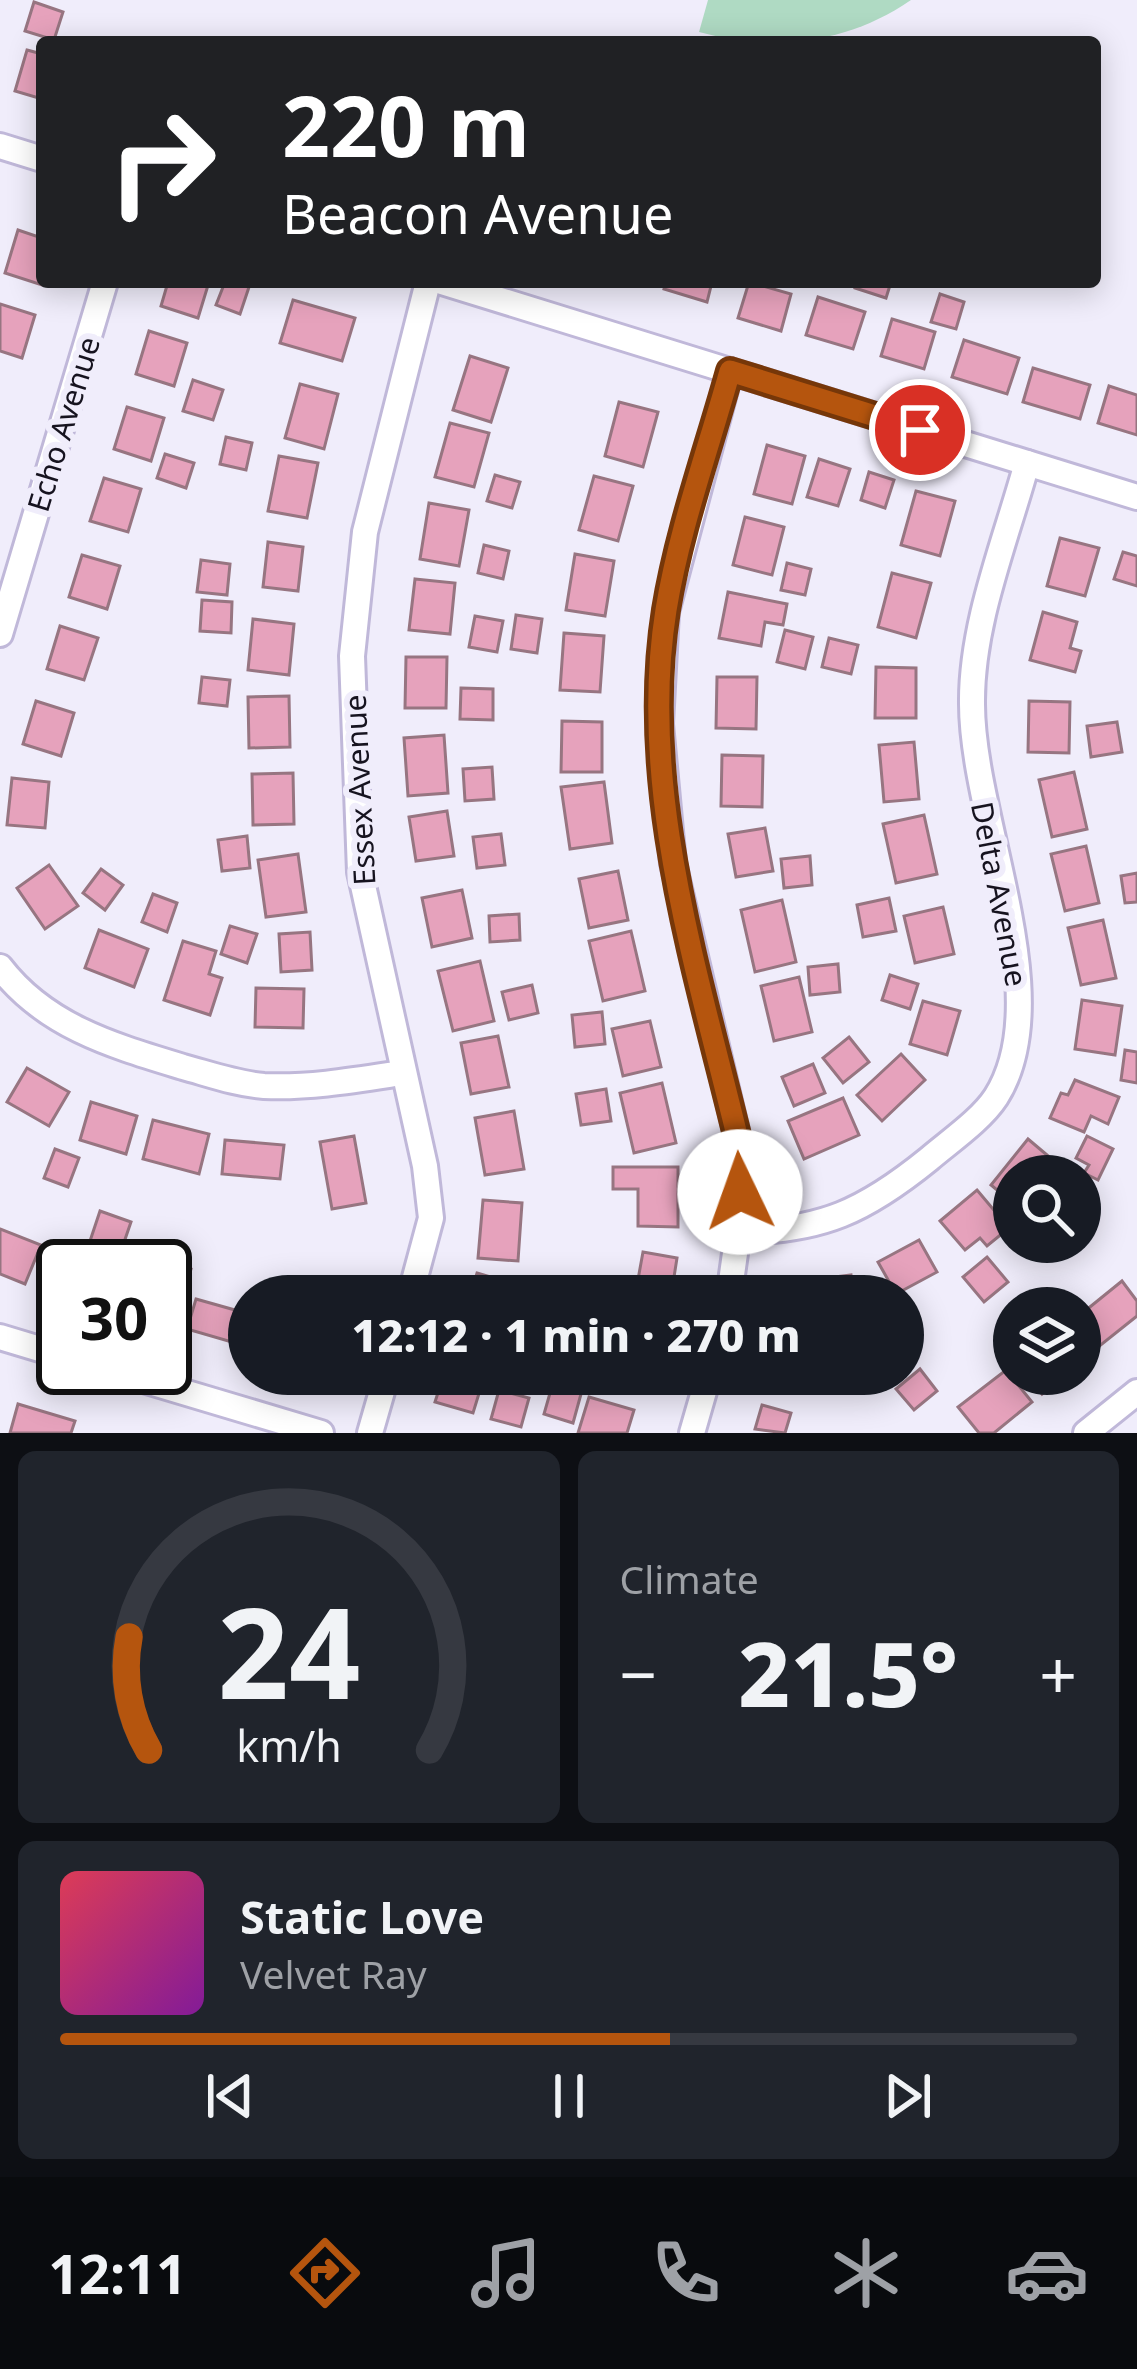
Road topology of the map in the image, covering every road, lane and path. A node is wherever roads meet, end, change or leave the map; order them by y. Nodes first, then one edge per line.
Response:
1 (0, 146) edge
2 (36, 157) edge
3 (103, 288) edge
4 (426, 288) edge
5 (461, 288) edge
6 (730, 371) junction
7 (1027, 463) junction
8 (1137, 497) edge
9 (0, 634) edge
10 (0, 967) edge
11 (402, 1073) junction
12 (738, 1232) junction
13 (416, 1275) edge
14 (732, 1275) edge
15 (0, 1337) edge
16 (36, 1348) edge
17 (1137, 1392) edge
18 (192, 1395) edge
19 (381, 1395) edge
20 (703, 1395) edge
21 (321, 1433) edge
22 (370, 1433) edge
23 (692, 1433) edge
24 (1086, 1433) edge

1 - 2 street
3 - 9 street, Echo Avenue
4 - 11 street, Essex Avenue
5 - 6 street
6 - 7 street
6 - 12 street
7 - 8 street
7 - 12 street, Delta Avenue
10 - 11 street
11 - 13 street, Essex Avenue
12 - 14 street
15 - 16 street
17 - 24 street
18 - 21 street
19 - 22 street
20 - 23 street

